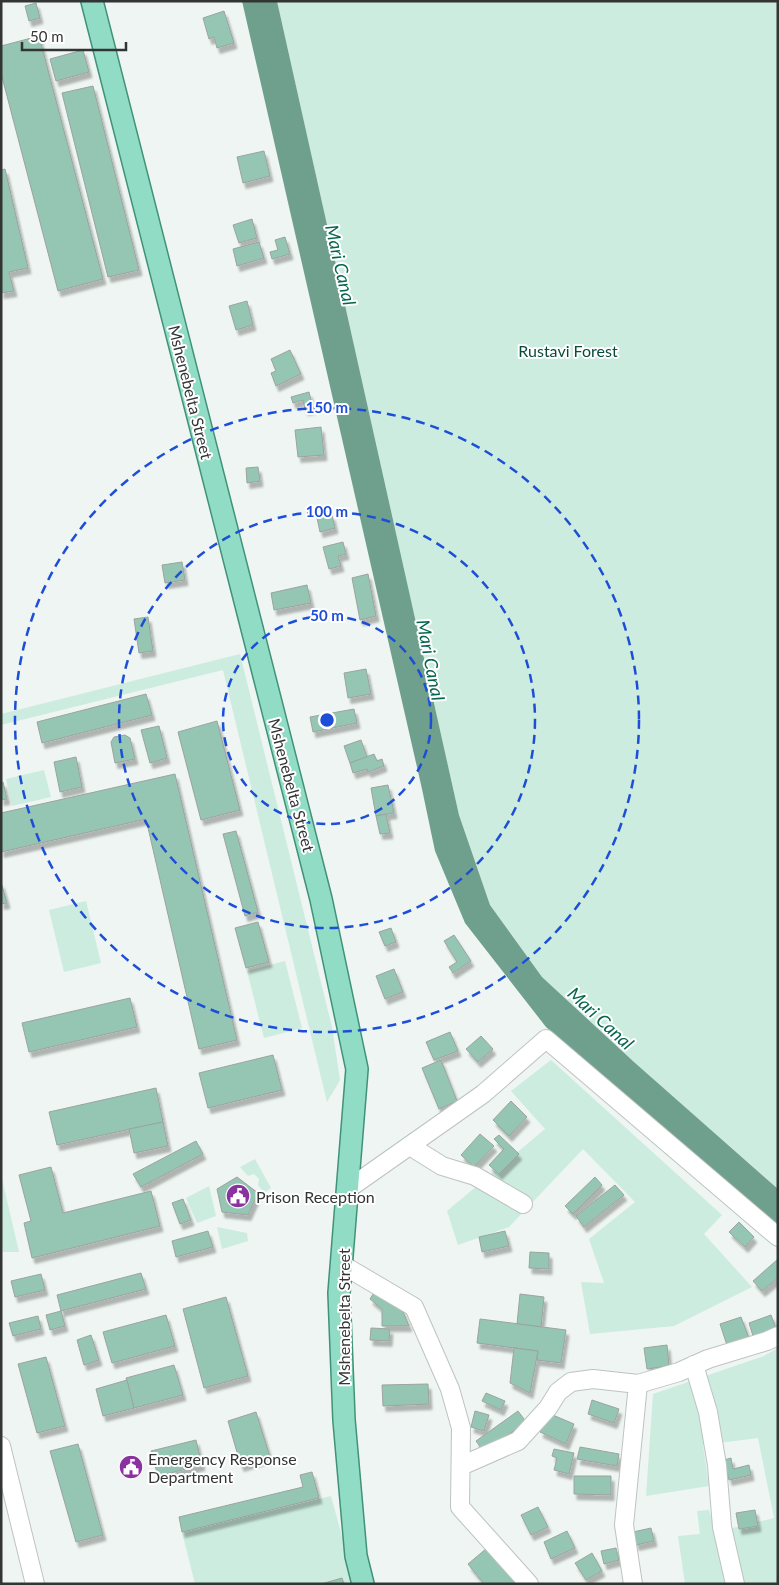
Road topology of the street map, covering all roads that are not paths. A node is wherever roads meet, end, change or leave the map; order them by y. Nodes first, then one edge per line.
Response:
1 (92, 1) edge
2 (410, 1146) junction
3 (348, 1189) junction
4 (523, 1204) dead end
5 (778, 1238) edge
6 (341, 1264) junction
7 (778, 1336) edge
8 (694, 1365) junction
9 (638, 1384) junction
10 (1, 1446) edge
11 (460, 1466) junction
12 (36, 1584) edge
13 (363, 1584) edge
14 (528, 1584) edge
15 (633, 1584) edge
16 (735, 1584) edge

1 - 3 main road, Mshenebelta Street
2 - 3 street
2 - 4 street
2 - 5 street
3 - 6 main road, Mshenebelta Street
6 - 11 street
6 - 13 main road, Mshenebelta Street
7 - 8 street
8 - 9 street
8 - 16 street
9 - 11 street
9 - 15 street
10 - 12 street
11 - 14 street

